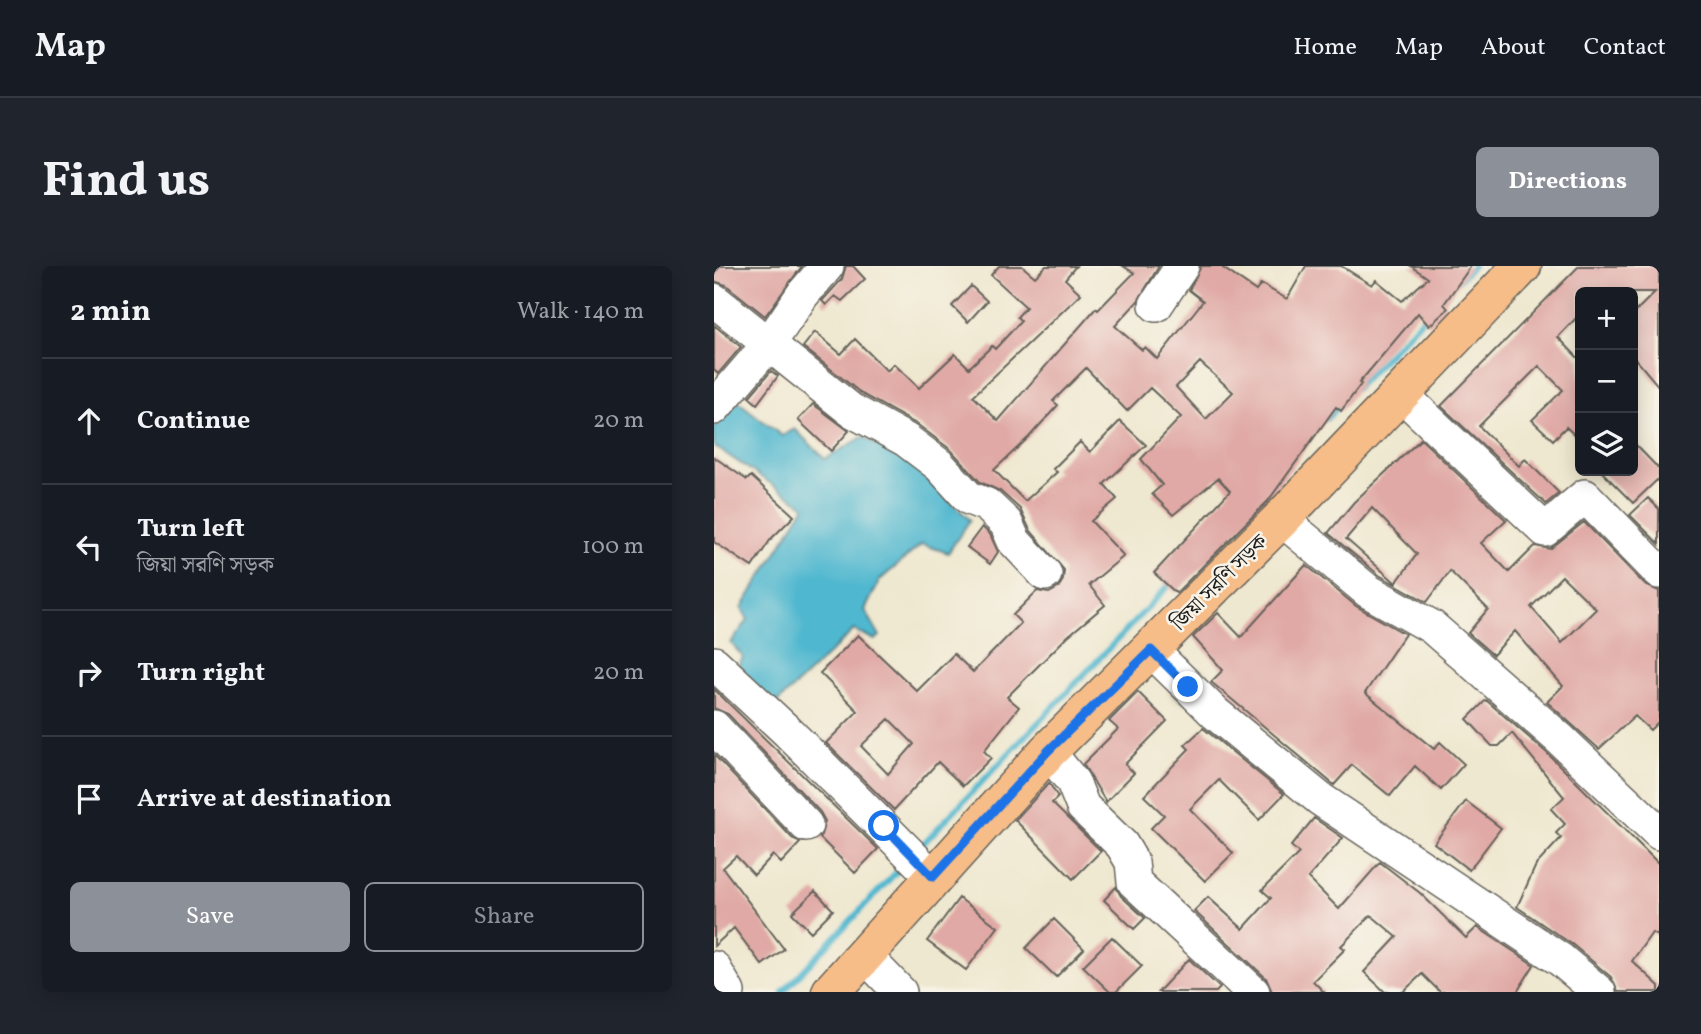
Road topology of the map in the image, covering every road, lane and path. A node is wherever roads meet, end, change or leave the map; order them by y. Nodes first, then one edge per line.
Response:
1 (827, 266) edge
2 (1182, 266) edge
3 (1522, 266) edge
4 (714, 300) edge
5 (1156, 305) dead end
6 (769, 344) junction
7 (1401, 394) junction
8 (714, 408) edge
9 (1281, 519) junction
10 (1659, 572) edge
11 (1045, 574) dead end
12 (1151, 650) junction
13 (714, 663) edge
14 (714, 727) edge
15 (1048, 751) junction
16 (806, 825) dead end
17 (1659, 833) edge
18 (933, 877) junction
19 (864, 955) junction
20 (714, 968) edge
21 (1251, 991) edge
22 (728, 992) edge
23 (831, 992) edge
24 (900, 992) edge
25 (1599, 992) edge

1 - 6 street
2 - 5 street
3 - 7 main road, জিয়া সরণি সড়ক
4 - 6 street
6 - 8 street
6 - 11 street
7 - 9 main road, জিয়া সরণি সড়ক
7 - 10 street
9 - 12 main road, জিয়া সরণি সড়ক
9 - 17 street
12 - 15 main road, জিয়া সরণি সড়ক
12 - 25 street
13 - 18 street
14 - 16 street
15 - 18 main road, জিয়া সরণি সড়ক
15 - 21 street
18 - 19 main road, জিয়া সরণি সড়ক
19 - 23 main road, জিয়া সরণি সড়ক
19 - 24 street
20 - 22 street

